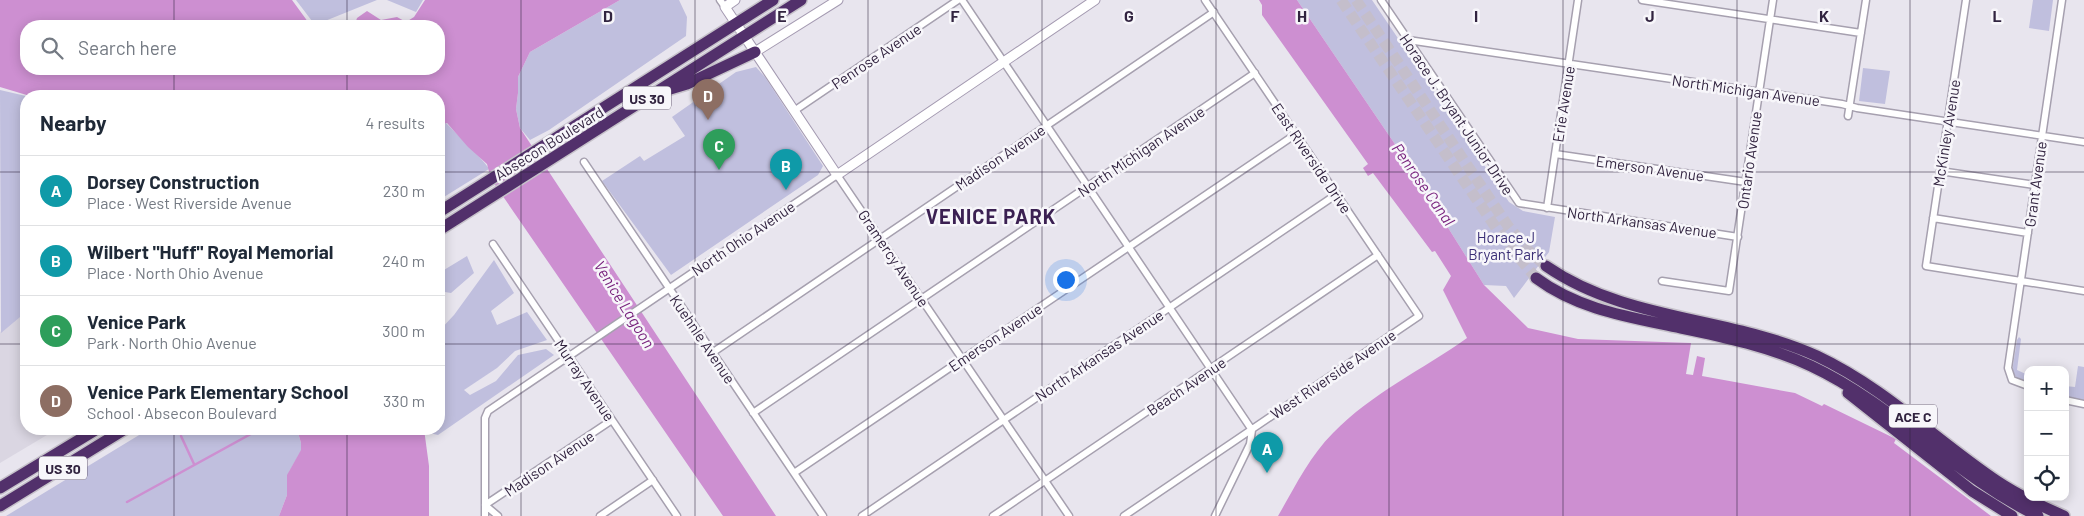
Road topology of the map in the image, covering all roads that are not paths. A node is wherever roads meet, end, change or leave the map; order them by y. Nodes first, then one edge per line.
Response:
1 (734, 0) edge
2 (773, 0) edge
3 (801, 0) edge
4 (838, 0) edge
5 (958, 0) edge
6 (962, 0) edge
7 (1095, 0) edge
8 (1205, 0) edge
9 (1578, 0) edge
10 (1642, 0) edge
11 (1773, 0) edge
12 (1866, 0) edge
13 (1966, 0) edge
14 (2062, 0) edge
15 (1383, 1) edge
16 (722, 4) edge
17 (1214, 12) junction
18 (1770, 19) junction
19 (736, 24) junction
20 (1861, 33) junction
21 (744, 36) junction
22 (1408, 40) junction
23 (755, 52) junction
24 (1004, 62) junction
25 (1569, 63) junction
26 (1255, 73) junction
27 (1759, 92) junction
28 (654, 94) junction
29 (1850, 106) junction
30 (794, 111) junction
31 (1848, 116) dead end
32 (1948, 122) junction
33 (1048, 125) junction
34 (1296, 134) junction
35 (2042, 136) junction
36 (2084, 142) edge
37 (1555, 154) junction
38 (584, 162) dead end
39 (1940, 171) junction
40 (837, 175) junction
41 (1746, 182) junction
42 (2035, 185) junction
43 (1088, 186) junction
44 (1337, 194) junction
45 (445, 208) edge
46 (1547, 208) junction
47 (1933, 218) junction
48 (445, 226) edge
49 (2028, 232) junction
50 (1738, 237) junction
51 (881, 238) junction
52 (493, 244) dead end
53 (1129, 247) junction
54 (1378, 255) junction
55 (1546, 266) tunnel mouth
56 (1536, 278) tunnel mouth
57 (1662, 281) dead end
58 (2021, 281) junction
59 (668, 288) junction
60 (2084, 291) edge
61 (921, 299) junction
62 (1170, 307) junction
63 (1419, 316) joint
64 (712, 352) junction
65 (1782, 354) junction
66 (569, 356) junction
67 (962, 360) junction
68 (1211, 368) junction
69 (2024, 384) edge
70 (2069, 401) edge
71 (2084, 404) edge
72 (753, 413) junction
73 (612, 420) junction
74 (1003, 420) junction
75 (1252, 430) junction
76 (87, 435) edge
77 (115, 435) edge
78 (27, 473) junction
79 (794, 473) junction
80 (653, 480) junction
81 (1045, 481) junction
82 (0, 482) edge
83 (0, 488) edge
84 (485, 505) junction
85 (0, 506) edge
86 (485, 516) edge
87 (498, 516) edge
88 (600, 516) edge
89 (677, 516) edge
90 (823, 516) edge
91 (862, 516) edge
92 (993, 516) edge
93 (1069, 516) edge
94 (1124, 516) edge
95 (1215, 516) edge
96 (2012, 516) edge
97 (2038, 516) edge
98 (2064, 516) edge

1 - 16 street
2 - 19 highway, Absecon Boulevard / US 30
3 - 21 highway, Absecon Boulevard / US 30
4 - 23 street
5 - 30 street, Penrose Avenue
6 - 24 street
7 - 24 street, North Ohio Avenue
8 - 17 street, East Riverside Drive
9 - 25 street, Erie Avenue
10 - 18 street
11 - 18 street, Ontario Avenue
12 - 20 street
13 - 32 street, McKinley Avenue
14 - 35 street, Grant Avenue
15 - 22 street, Horace J. Bryant Junior Drive
16 - 19 street, Gramercy Avenue
17 - 26 street, East Riverside Drive
17 - 33 street, Madison Avenue
18 - 20 street
18 - 27 street, Ontario Avenue
19 - 21 street, Gramercy Avenue
19 - 45 highway, Absecon Boulevard / US 30
20 - 29 street
21 - 23 street, Gramercy Avenue
21 - 28 highway, Absecon Boulevard / US 30
22 - 25 street, North Michigan Avenue
22 - 46 street, Horace J. Bryant Junior Drive
23 - 28 highway
23 - 30 street, Gramercy Avenue
24 - 33 street
24 - 40 street, North Ohio Avenue
25 - 27 street, North Michigan Avenue
25 - 37 street, Erie Avenue
26 - 34 street, East Riverside Drive
26 - 43 street, North Michigan Avenue
27 - 29 street, North Michigan Avenue
27 - 41 street, Ontario Avenue
28 - 48 highway, Absecon Boulevard / US 30
29 - 31 street
29 - 32 street, North Michigan Avenue
30 - 40 street, Gramercy Avenue
32 - 35 street, North Michigan Avenue
32 - 39 street, McKinley Avenue
33 - 43 street
33 - 51 street, Madison Avenue
34 - 44 street, East Riverside Drive
34 - 53 street, Emerson Avenue
35 - 36 street, North Michigan Avenue
35 - 42 street, Grant Avenue
37 - 41 street, Emerson Avenue
37 - 46 street, Erie Avenue
38 - 59 street, Kuehnle Avenue
39 - 42 street
39 - 47 street, McKinley Avenue
40 - 51 street, Gramercy Avenue
40 - 59 street, North Ohio Avenue
41 - 50 street, Ontario Avenue
42 - 49 street, Grant Avenue
43 - 53 street
43 - 61 street, North Michigan Avenue
44 - 54 street, East Riverside Drive
44 - 62 street, North Arkansas Avenue
46 - 50 street, North Arkansas Avenue
47 - 49 street
47 - 58 street, McKinley Avenue
49 - 58 street, Grant Avenue
50 - 57 street, Ontario Avenue
51 - 61 street, Gramercy Avenue
51 - 64 street, Madison Avenue
52 - 66 street, Murray Avenue
53 - 62 street
53 - 67 street, Emerson Avenue
54 - 63 street, East Riverside Drive
54 - 68 street, Beach Avenue
55 - 98 highway, ACE C
56 - 65 highway, ACE C
58 - 60 street
58 - 69 street, Grant Avenue
59 - 64 street, Kuehnle Avenue
59 - 66 street, North Ohio Avenue
61 - 67 street, Gramercy Avenue
61 - 72 street, North Michigan Avenue
62 - 68 street
62 - 74 street, North Arkansas Avenue
63 - 75 street, West Riverside Avenue
64 - 72 street, Kuehnle Avenue
65 - 96 highway
65 - 97 highway, ACE C
66 - 73 street, Murray Avenue
66 - 84 street, North Ohio Avenue
67 - 74 street, Gramercy Avenue
67 - 79 street, Emerson Avenue
68 - 75 street
68 - 81 street, Beach Avenue
70 - 71 street
72 - 79 street, Kuehnle Avenue
73 - 80 street, Murray Avenue
73 - 84 street, Madison Avenue
74 - 81 street, Gramercy Avenue
74 - 91 street, North Arkansas Avenue
75 - 94 street, West Riverside Avenue
75 - 95 street
76 - 78 highway, US 30
77 - 85 highway, US 30
78 - 82 highway
78 - 83 highway, US 30
79 - 90 street, Kuehnle Avenue
80 - 88 street
80 - 89 street, Murray Avenue
81 - 92 street, Beach Avenue
81 - 93 street, Gramercy Avenue
84 - 86 street
84 - 87 street

